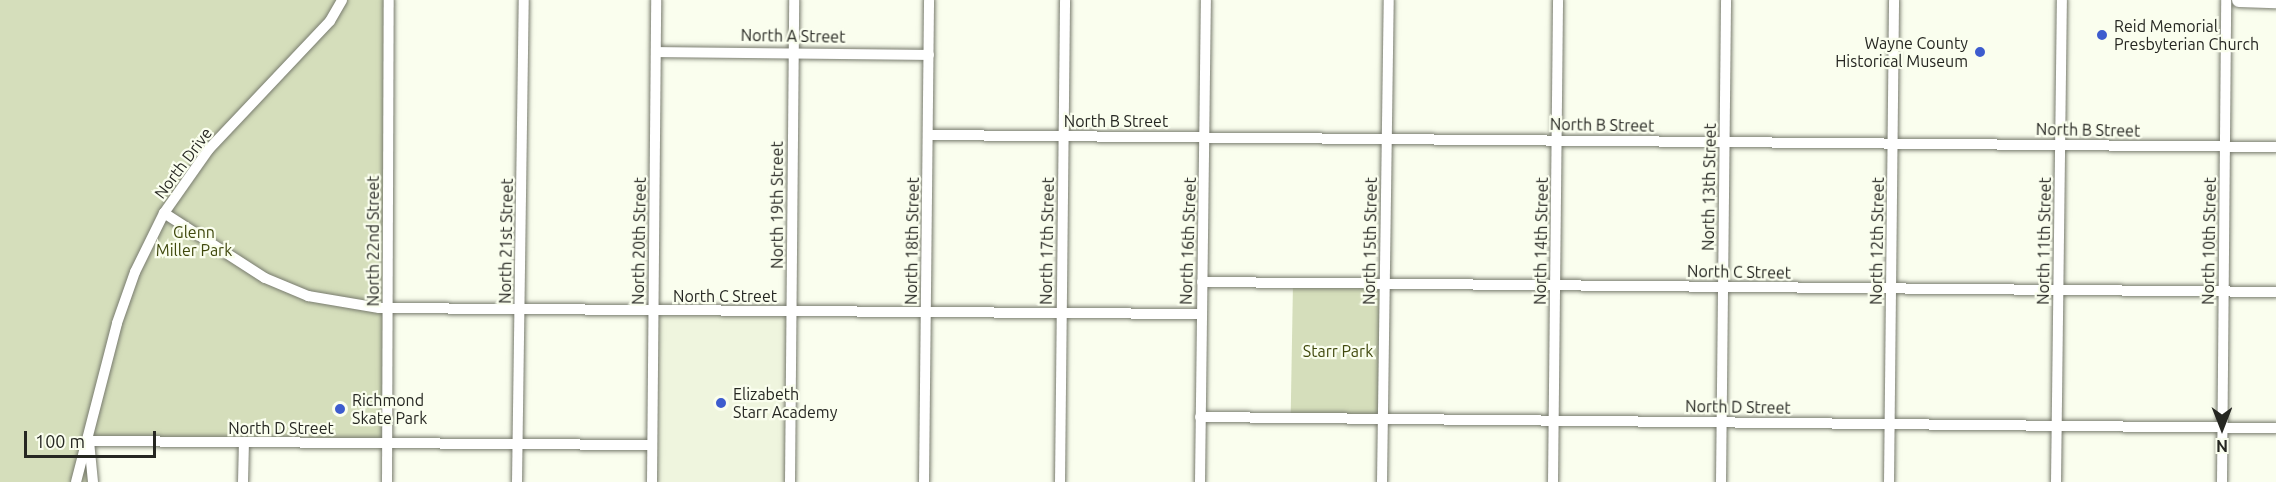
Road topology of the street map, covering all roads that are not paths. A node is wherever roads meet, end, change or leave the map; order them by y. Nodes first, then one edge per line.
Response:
1 (342, 0) edge
2 (389, 0) edge
3 (524, 0) edge
4 (656, 0) edge
5 (794, 0) edge
6 (930, 0) edge
7 (1065, 0) edge
8 (1206, 0) edge
9 (1389, 0) edge
10 (1558, 0) edge
11 (1726, 0) edge
12 (1894, 0) edge
13 (2062, 0) edge
14 (2226, 0) edge
15 (2239, 0) edge
16 (2276, 1) edge
17 (656, 52) junction
18 (793, 52) junction
19 (929, 55) junction
20 (928, 135) junction
21 (1064, 136) junction
22 (1206, 136) junction
23 (1387, 138) junction
24 (1557, 140) junction
25 (1725, 142) junction
26 (1893, 143) junction
27 (2060, 145) junction
28 (2225, 146) junction
29 (2276, 147) edge
30 (164, 213) junction
31 (1202, 282) junction
32 (1385, 284) junction
33 (1555, 285) junction
34 (1723, 287) junction
35 (1892, 288) junction
36 (2058, 290) junction
37 (2224, 291) junction
38 (2276, 292) edge
39 (388, 309) junction
40 (520, 310) junction
41 (653, 310) junction
42 (791, 311) junction
43 (925, 312) junction
44 (1061, 312) junction
45 (1201, 314) junction
46 (1200, 417) junction
47 (1383, 419) junction
48 (1554, 420) junction
49 (1721, 422) junction
50 (1890, 423) junction
51 (2057, 425) junction
52 (2223, 426) junction
53 (2276, 428) edge
54 (89, 441) junction
55 (244, 442) junction
56 (387, 443) junction
57 (518, 444) junction
58 (652, 445) junction
59 (75, 482) edge
60 (93, 482) edge
61 (243, 482) edge
62 (387, 482) edge
63 (517, 482) edge
64 (652, 482) edge
65 (790, 482) edge
66 (924, 482) edge
67 (1060, 482) edge
68 (1200, 482) edge
69 (1382, 482) edge
70 (1553, 482) edge
71 (1721, 482) edge
72 (1889, 482) edge
73 (2056, 482) edge
74 (2222, 482) edge

1 - 30 street, North Drive
2 - 39 street, North 22nd Street
3 - 40 street, North 21st Street
4 - 17 street, North 20th Street
5 - 18 street, North 19th Street
6 - 19 street, North 18th Street
7 - 21 street, North 17th Street
8 - 22 street, North 16th Street
9 - 23 street, North 15th Street
10 - 24 street, North 14th Street
11 - 25 street, North 13th Street
12 - 26 street, North 12th Street
13 - 27 street, North 11th Street
14 - 28 street, North 10th Street
15 - 16 main road
17 - 18 street, North A Street
17 - 41 street, North 20th Street
18 - 19 street, North A Street
18 - 42 street, North 19th Street
19 - 20 street, North 18th Street
20 - 21 street, North B Street
20 - 43 street, North 18th Street
21 - 22 street, North B Street
21 - 44 street, North 17th Street
22 - 23 street, North B Street
22 - 31 street, North 16th Street
23 - 24 street, North B Street
23 - 32 street, North 15th Street
24 - 25 street, North B Street
24 - 33 street, North 14th Street
25 - 26 street, North B Street
25 - 34 street, North 13th Street
26 - 27 street, North B Street
26 - 35 street, North 12th Street
27 - 28 street, North B Street
27 - 36 street, North 11th Street
28 - 29 street, North B Street
28 - 37 street, North 10th Street
30 - 39 street, North C Street
30 - 54 street, North Drive
31 - 32 street, North C Street
31 - 45 street, North 16th Street
32 - 33 street, North C Street
32 - 47 street, North 15th Street
33 - 34 street, North C Street
33 - 48 street, North 14th Street
34 - 35 street, North C Street
34 - 49 street, North 13th Street
35 - 36 street, North C Street
35 - 50 street, North 12th Street
36 - 37 street, North C Street
36 - 51 street, North 11th Street
37 - 38 street, North C Street
37 - 52 street, North 10th Street
39 - 40 street, North C Street
39 - 56 street, North 22nd Street
40 - 41 street, North C Street
40 - 57 street, North 21st Street
41 - 42 street, North C Street
41 - 58 street, North 20th Street
42 - 43 street, North C Street
42 - 65 street, North 19th Street
43 - 44 street, North C Street
43 - 66 street, North 18th Street
44 - 45 street, North C Street
44 - 67 street, North 17th Street
45 - 46 street, North 16th Street
46 - 47 street, North D Street
46 - 68 street, North 16th Street
47 - 48 street, North D Street
47 - 69 street, North 15th Street
48 - 49 street, North D Street
48 - 70 street, North 14th Street
49 - 50 street, North D Street
49 - 71 street, North 13th Street
50 - 51 street, North D Street
50 - 72 street, North 12th Street
51 - 52 street, North D Street
51 - 73 street, North 11th Street
52 - 53 street, North D Street
52 - 74 street, North 10th Street
54 - 55 street, North D Street
54 - 59 street, North Drive
54 - 60 street
55 - 56 street, North D Street
55 - 61 street
56 - 57 street, North D Street
56 - 62 street, North 22nd Street
57 - 58 street, North D Street
57 - 63 street, North 21st Street
58 - 64 street, North 20th Street

